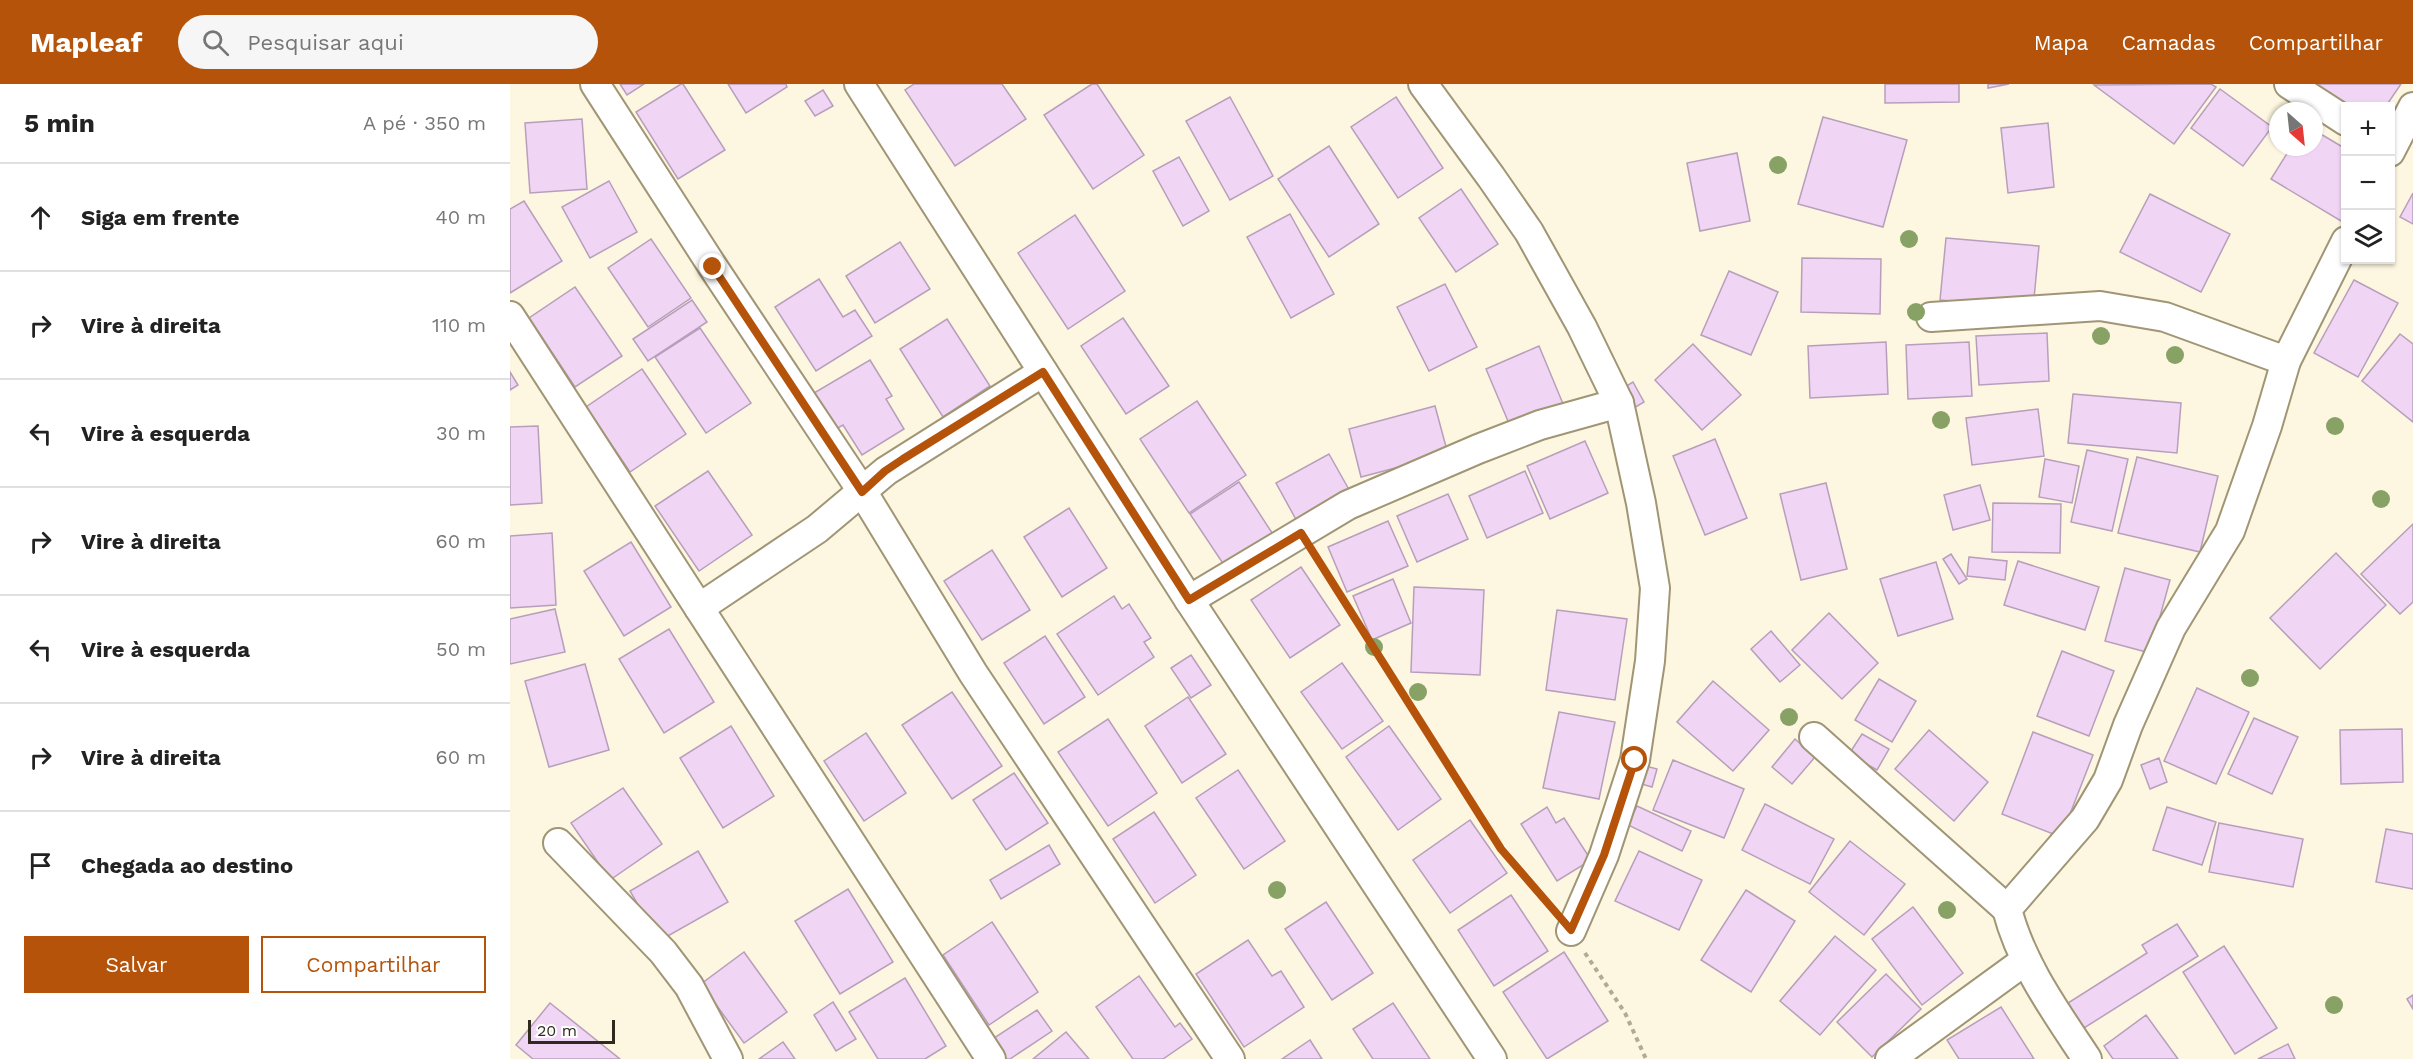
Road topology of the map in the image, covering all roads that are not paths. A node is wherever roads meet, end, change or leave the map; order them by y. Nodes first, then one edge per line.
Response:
1 (596, 84) edge
2 (859, 84) edge
3 (1423, 84) edge
4 (2289, 84) edge
5 (2413, 107) edge
6 (2341, 117) edge
7 (2395, 143) edge
8 (2341, 251) edge
9 (510, 316) edge
10 (1931, 317) dead end
11 (2286, 361) junction
12 (1043, 372) junction
13 (1619, 403) junction
14 (862, 492) junction
15 (1189, 600) junction
16 (699, 608) junction
17 (1814, 737) dead end
18 (558, 843) dead end
19 (2007, 909) junction
20 (1571, 930) road end
21 (2026, 960) junction
22 (728, 1059) edge
23 (991, 1059) edge
24 (1230, 1059) edge
25 (1491, 1059) edge
26 (1890, 1059) edge
27 (2087, 1059) edge

1 - 14 street
2 - 12 street
3 - 13 street
4 - 6 street
5 - 7 street
8 - 11 street
9 - 16 street
10 - 11 street
11 - 19 street
12 - 14 street
12 - 15 street
13 - 15 street
13 - 20 street
14 - 16 street
14 - 24 street
15 - 25 street
16 - 23 street
17 - 19 street
18 - 22 street
19 - 21 street
21 - 26 street
21 - 27 street

